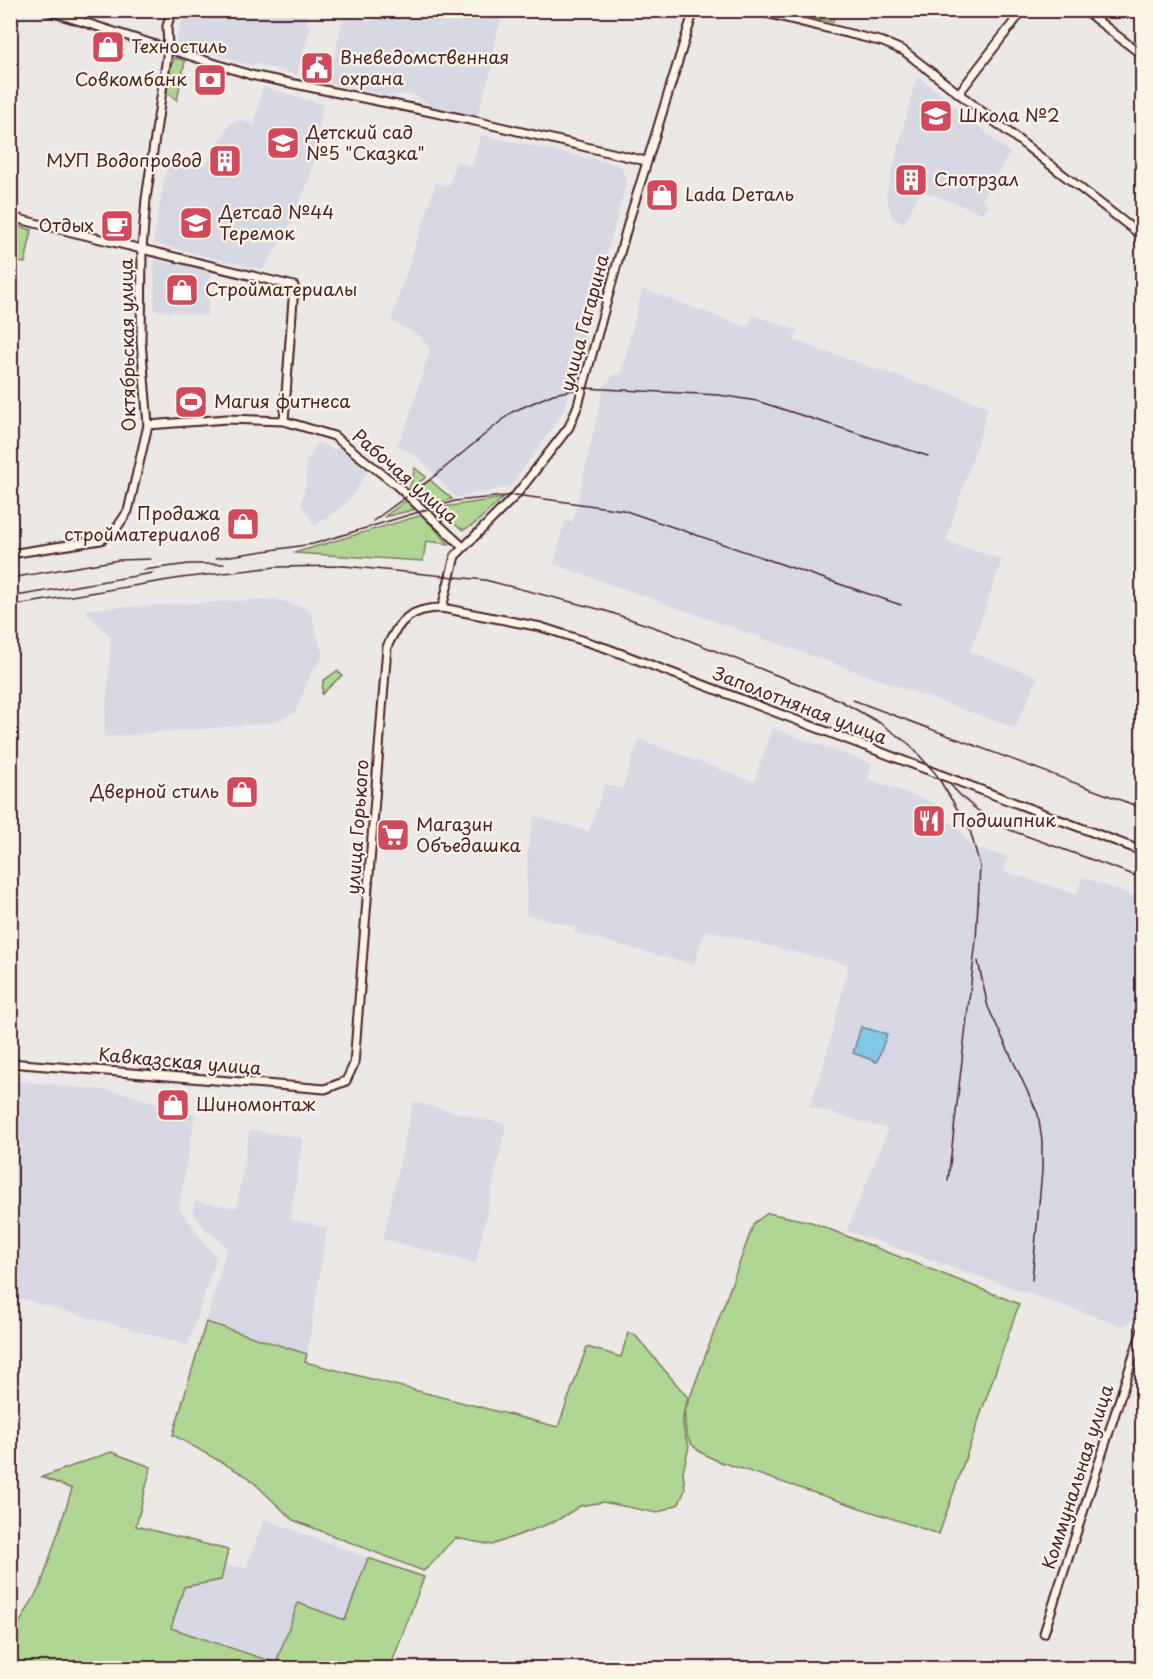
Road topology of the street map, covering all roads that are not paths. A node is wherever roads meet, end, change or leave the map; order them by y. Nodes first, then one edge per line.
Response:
1 (45, 10) edge
2 (172, 10) edge
3 (694, 10) edge
4 (754, 10) edge
5 (1023, 10) edge
6 (1084, 10) edge
7 (168, 50) junction
8 (1143, 55) edge
9 (959, 93) junction
10 (646, 161) junction
11 (10, 217) edge
12 (1143, 236) edge
13 (142, 249) junction
14 (284, 421) junction
15 (148, 425) junction
16 (463, 547) junction
17 (10, 554) edge
18 (442, 608) junction
19 (1143, 851) edge
20 (10, 1063) edge
21 (346, 1082) joint
22 (1143, 1330) edge
23 (1044, 1633) dead end

1 - 7 street
2 - 7 street, Октябрьская улица
3 - 10 street, улица Гагарина
4 - 9 street
5 - 9 street
6 - 8 street
7 - 10 street
7 - 13 street, Октябрьская улица
9 - 12 street
10 - 16 street, улица Гагарина
11 - 13 street
13 - 14 street
13 - 15 street, Октябрьская улица
14 - 15 street, Рабочая улица
14 - 16 street, Рабочая улица
15 - 17 street, Октябрьская улица
16 - 18 street, улица Гагарина
18 - 19 street, Заполотняная улица
18 - 21 street, улица Горького
20 - 21 street, Кавказская улица
22 - 23 street, Коммунальная улица

